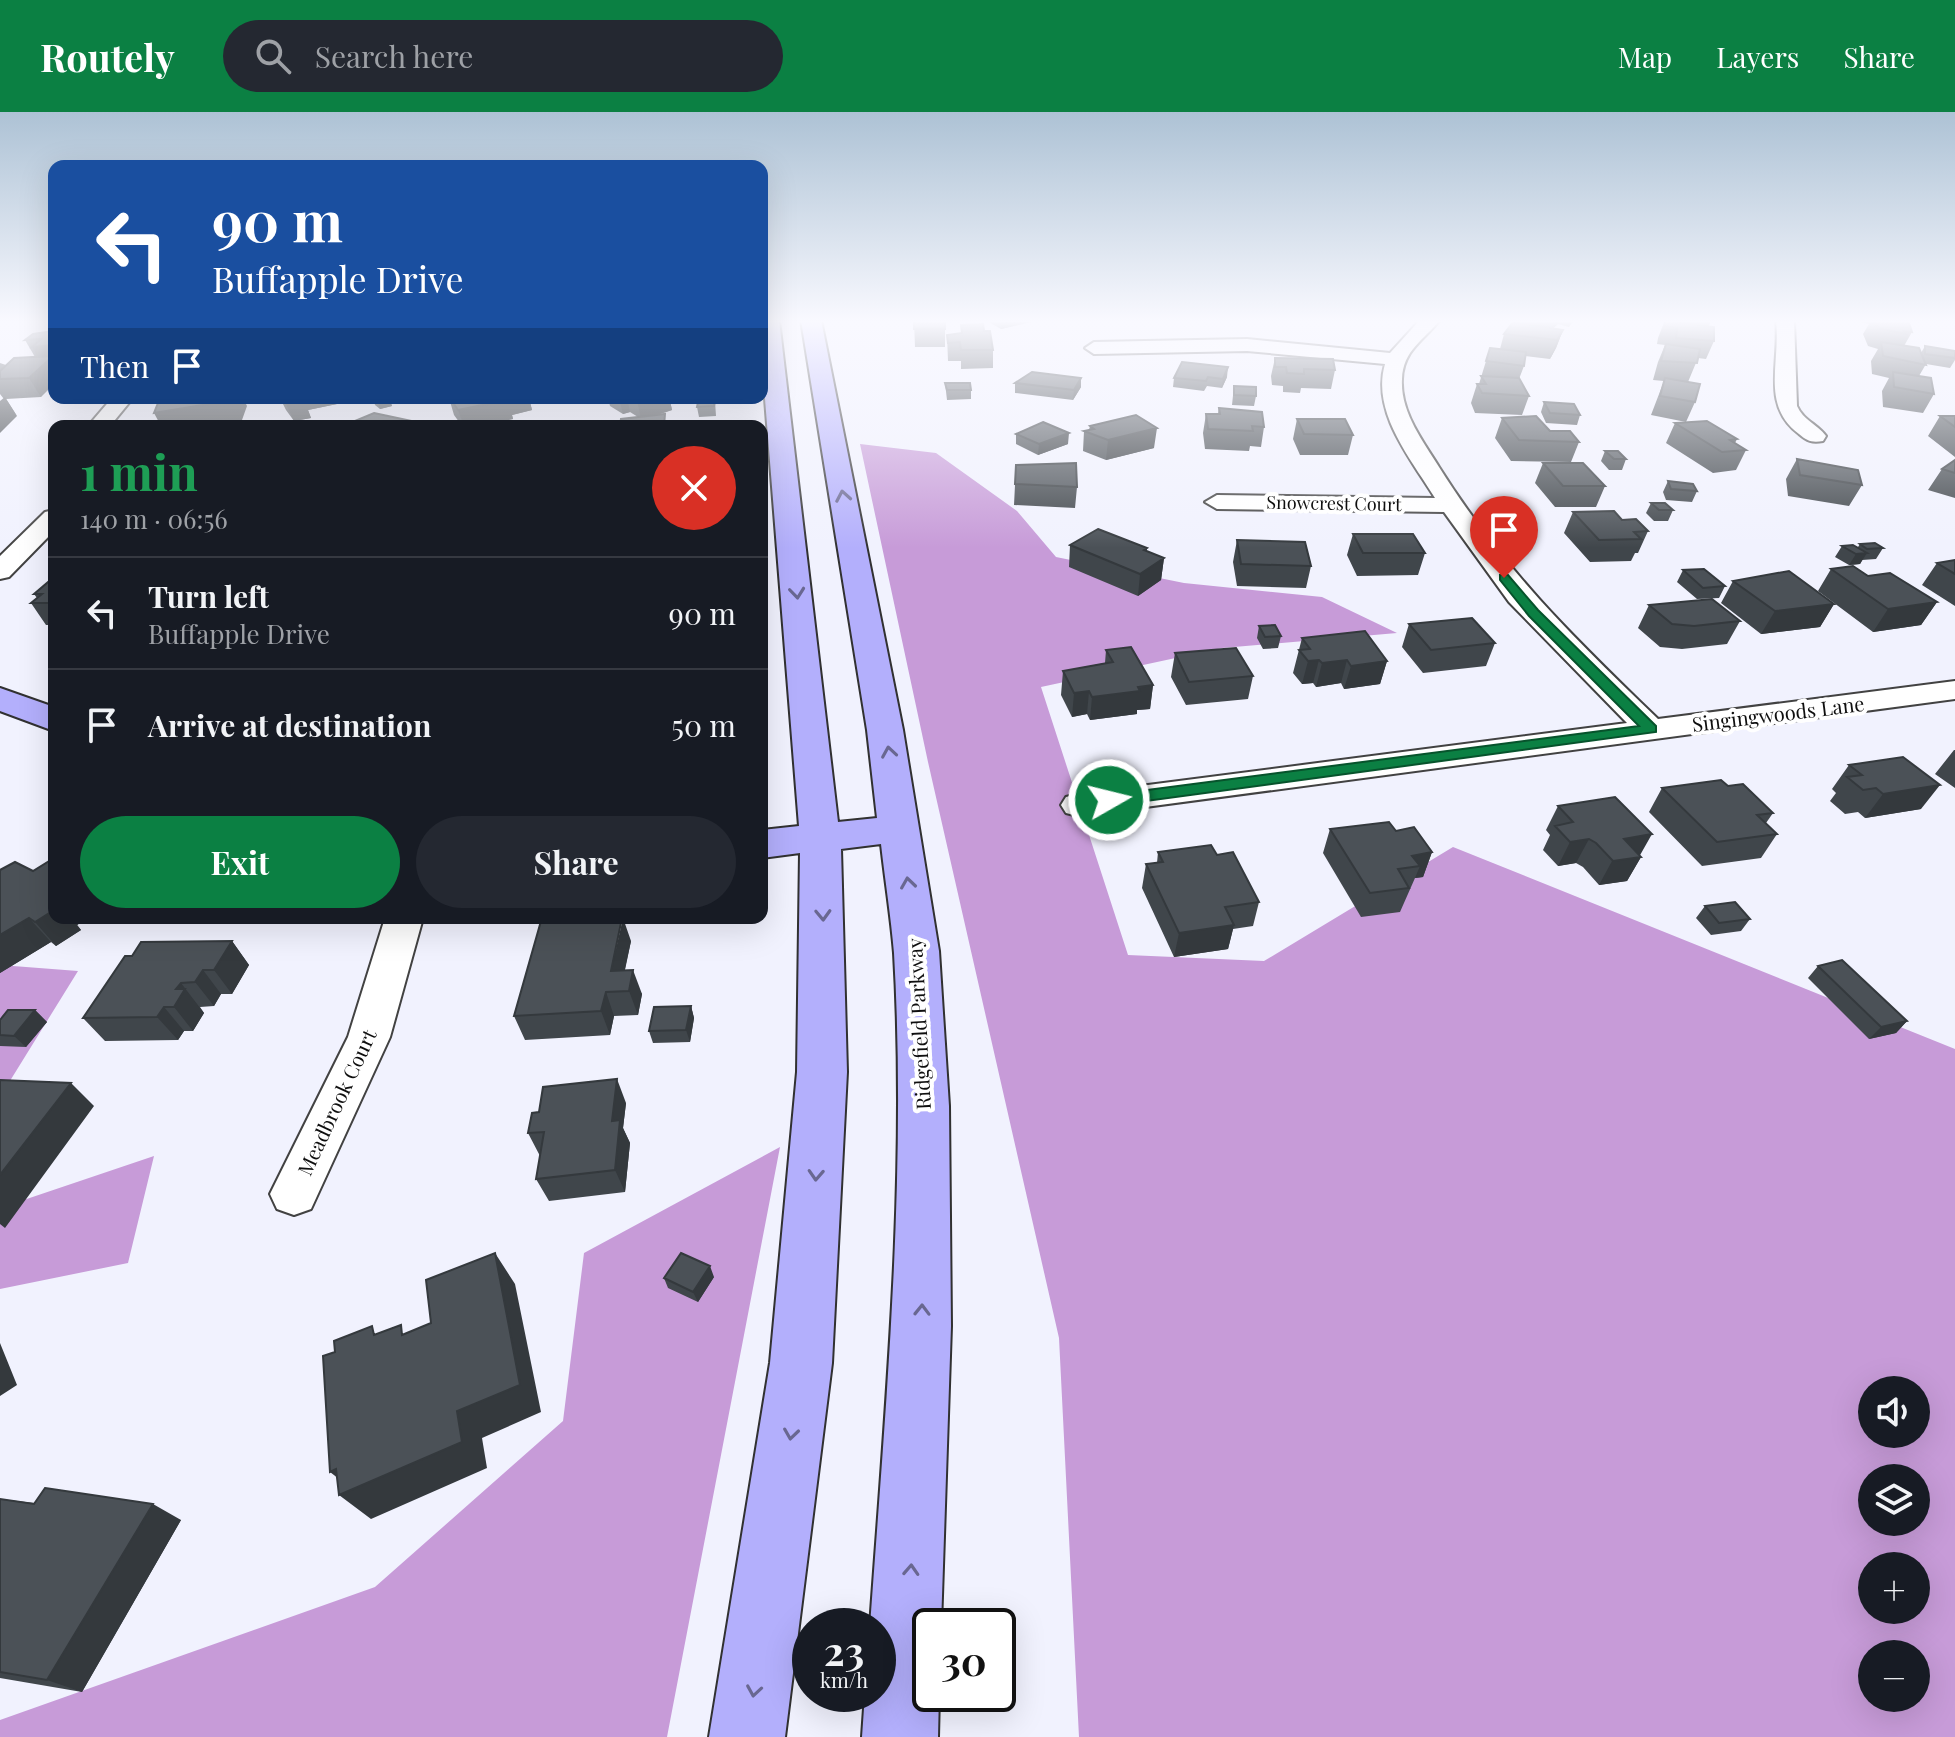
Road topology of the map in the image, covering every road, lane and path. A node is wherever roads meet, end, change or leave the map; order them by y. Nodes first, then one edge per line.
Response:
1 (776, 396) edge
2 (824, 396) edge
3 (1393, 396) edge
4 (1785, 396) edge
5 (118, 404) edge
6 (104, 420) edge
7 (1815, 436) dead end
8 (1217, 502) dead end
9 (1451, 505) junction
10 (48, 523) edge
11 (0, 571) edge
12 (1955, 690) edge
13 (0, 699) edge
14 (48, 718) edge
15 (1650, 729) junction
16 (1078, 805) dead end
17 (900, 829) junction
18 (820, 838) junction
19 (768, 843) edge
20 (402, 924) edge
21 (294, 1194) dead end
22 (747, 1737) edge
23 (900, 1737) edge

1 -> 18 main road
17 -> 2 main road, Ridgefield Parkway
3 - 9 street
4 - 7 street
5 - 6 street
8 - 9 street, Snowcrest Court
9 - 15 street
10 - 11 street
12 - 15 street, Singingwoods Lane
13 - 14 main road
15 - 16 street, Singingwoods Lane
17 - 18 main road
23 -> 17 main road, Ridgefield Parkway
18 - 19 main road
18 -> 22 main road
20 - 21 street, Meadbrook Court

